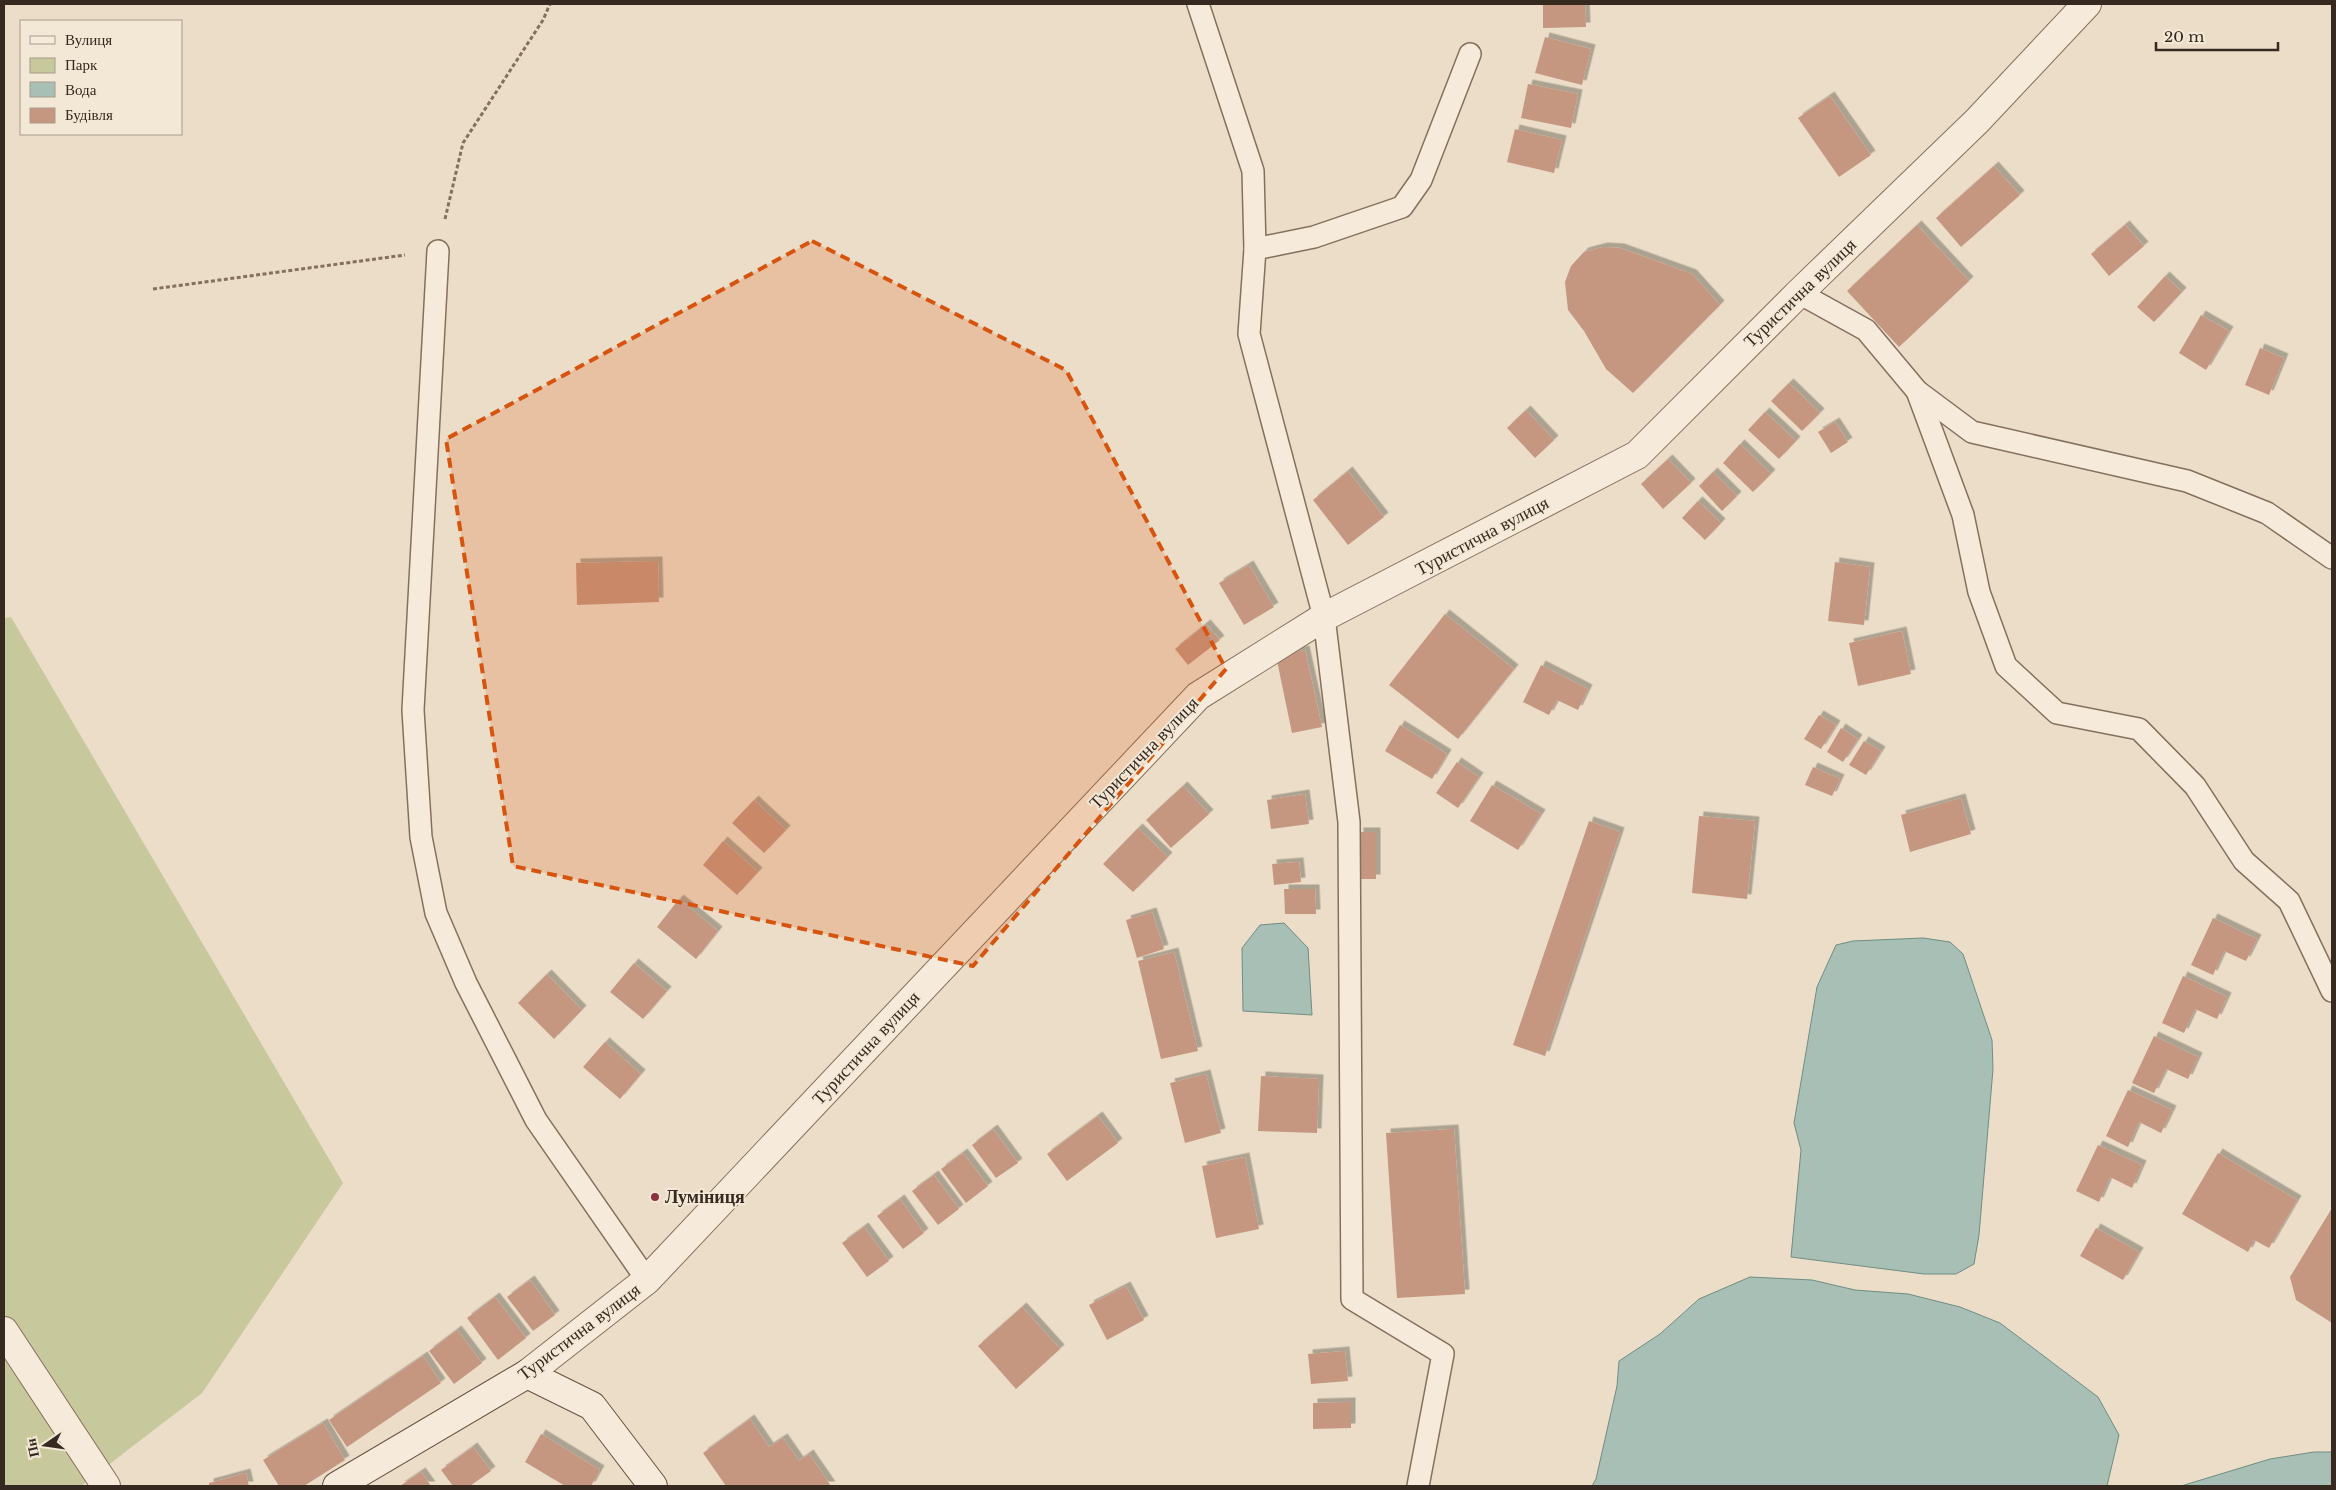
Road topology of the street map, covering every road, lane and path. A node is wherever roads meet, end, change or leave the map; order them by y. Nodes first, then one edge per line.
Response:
1 (550, 4) edge
2 (1198, 4) edge
3 (2087, 4) edge
4 (1470, 54) dead end
5 (1255, 248) junction
6 (438, 251) junction
7 (152, 289) dead end
8 (1799, 293) junction
9 (1918, 391) junction
10 (2332, 558) edge
11 (1324, 617) junction
12 (2332, 991) edge
13 (647, 1280) junction
14 (4, 1331) edge
15 (527, 1374) junction
16 (106, 1486) edge
17 (337, 1486) edge
18 (653, 1486) edge
19 (1418, 1486) edge

1 - 6 path
2 - 5 lane
3 - 8 street, Туристична вулиця
4 - 5 lane
5 - 11 lane
6 - 7 path
6 - 13 lane
8 - 9 lane
8 - 11 street, Туристична вулиця
9 - 10 lane
9 - 12 lane
11 - 13 street, Туристична вулиця
11 - 19 lane
13 - 15 street, Туристична вулиця
14 - 16 street
15 - 17 street, Туристична вулиця
15 - 18 street

